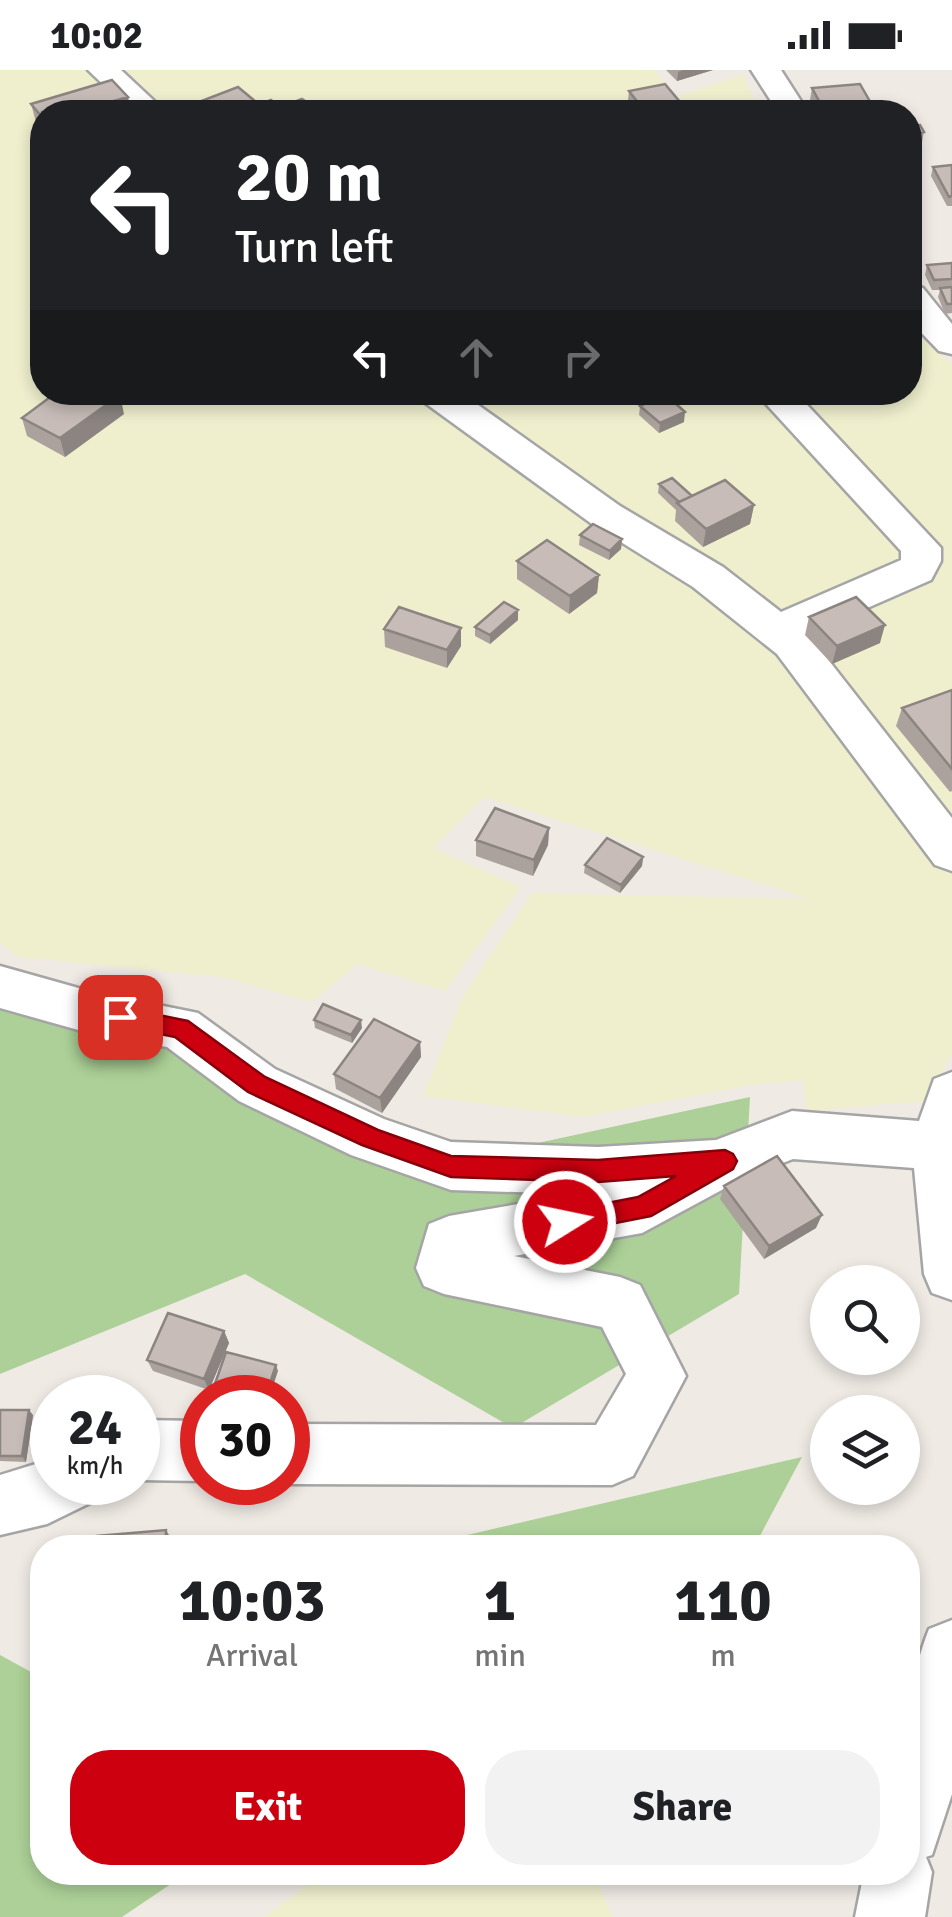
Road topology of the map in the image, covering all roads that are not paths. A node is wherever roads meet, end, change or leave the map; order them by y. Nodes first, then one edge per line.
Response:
1 (103, 70) edge
2 (766, 70) edge
3 (137, 100) edge
4 (785, 100) edge
5 (922, 314) edge
6 (952, 343) edge
7 (452, 405) edge
8 (784, 405) edge
9 (776, 631) junction
10 (952, 852) edge
11 (0, 987) edge
12 (946, 1120) edge
13 (725, 1161) junction
14 (952, 1274) edge
15 (310, 1454) edge
16 (30, 1498) edge
17 (0, 1505) edge
18 (952, 1652) edge
19 (920, 1790) edge
20 (896, 1885) edge
21 (890, 1917) edge

1 - 3 street
2 - 4 street
5 - 6 street
7 - 9 street
8 - 9 street
9 - 10 street
11 - 13 street
12 - 13 street
12 - 14 street
13 - 15 street
16 - 17 street
18 - 19 street
20 - 21 street

